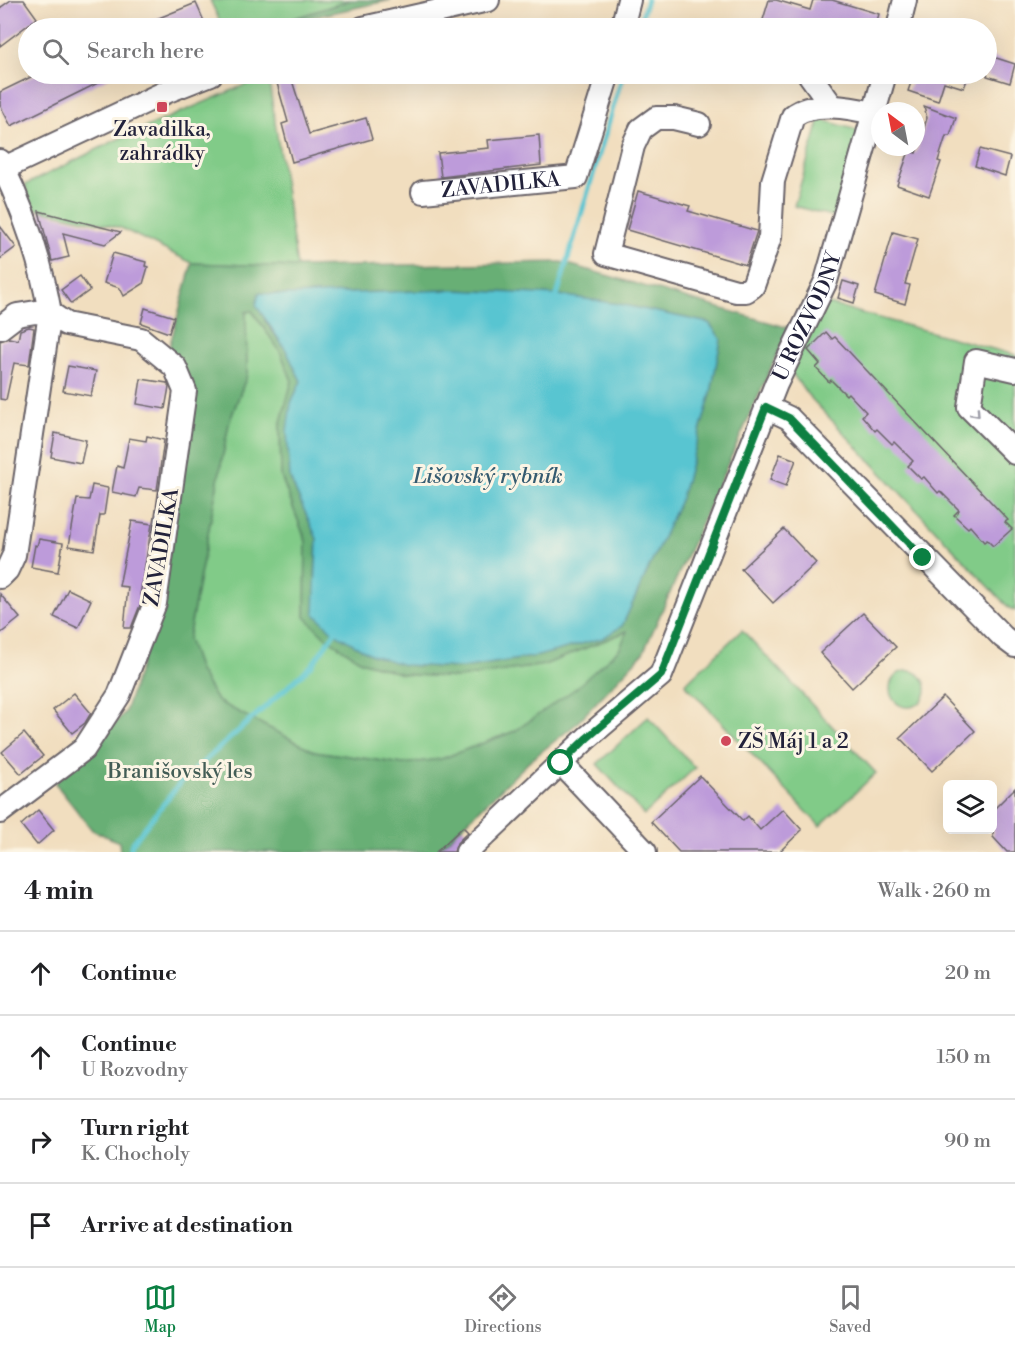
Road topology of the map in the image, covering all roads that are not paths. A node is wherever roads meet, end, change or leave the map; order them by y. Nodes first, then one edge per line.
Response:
1 (488, 0) edge
2 (628, 0) edge
3 (905, 0) edge
4 (408, 18) edge
5 (624, 18) edge
6 (900, 18) edge
7 (186, 84) edge
8 (605, 84) edge
9 (816, 84) edge
10 (882, 84) edge
11 (877, 102) edge
12 (832, 106) junction
13 (871, 112) edge
14 (871, 123) edge
15 (699, 124) dead end
16 (1, 166) edge
17 (423, 192) dead end
18 (50, 313) junction
19 (0, 328) edge
20 (1015, 370) edge
21 (766, 407) junction
22 (1015, 453) edge
23 (0, 577) edge
24 (1015, 646) edge
25 (561, 763) junction
26 (0, 812) edge
27 (467, 852) edge
28 (645, 852) edge

1 - 4 street
2 - 5 street
3 - 6 street
7 - 16 street
8 - 17 street, ZAVADILKA
9 - 12 street
10 - 11 street, U ROZVODNY
12 - 13 street
12 - 15 street
14 - 21 street, U ROZVODNY
16 - 18 street
18 - 19 street, ZAVADILKA
18 - 23 street
18 - 26 street, ZAVADILKA
20 -> 22 street
21 - 24 street
21 - 25 street, U ROZVODNY
25 - 27 street, U ROZVODNY
25 - 28 street

